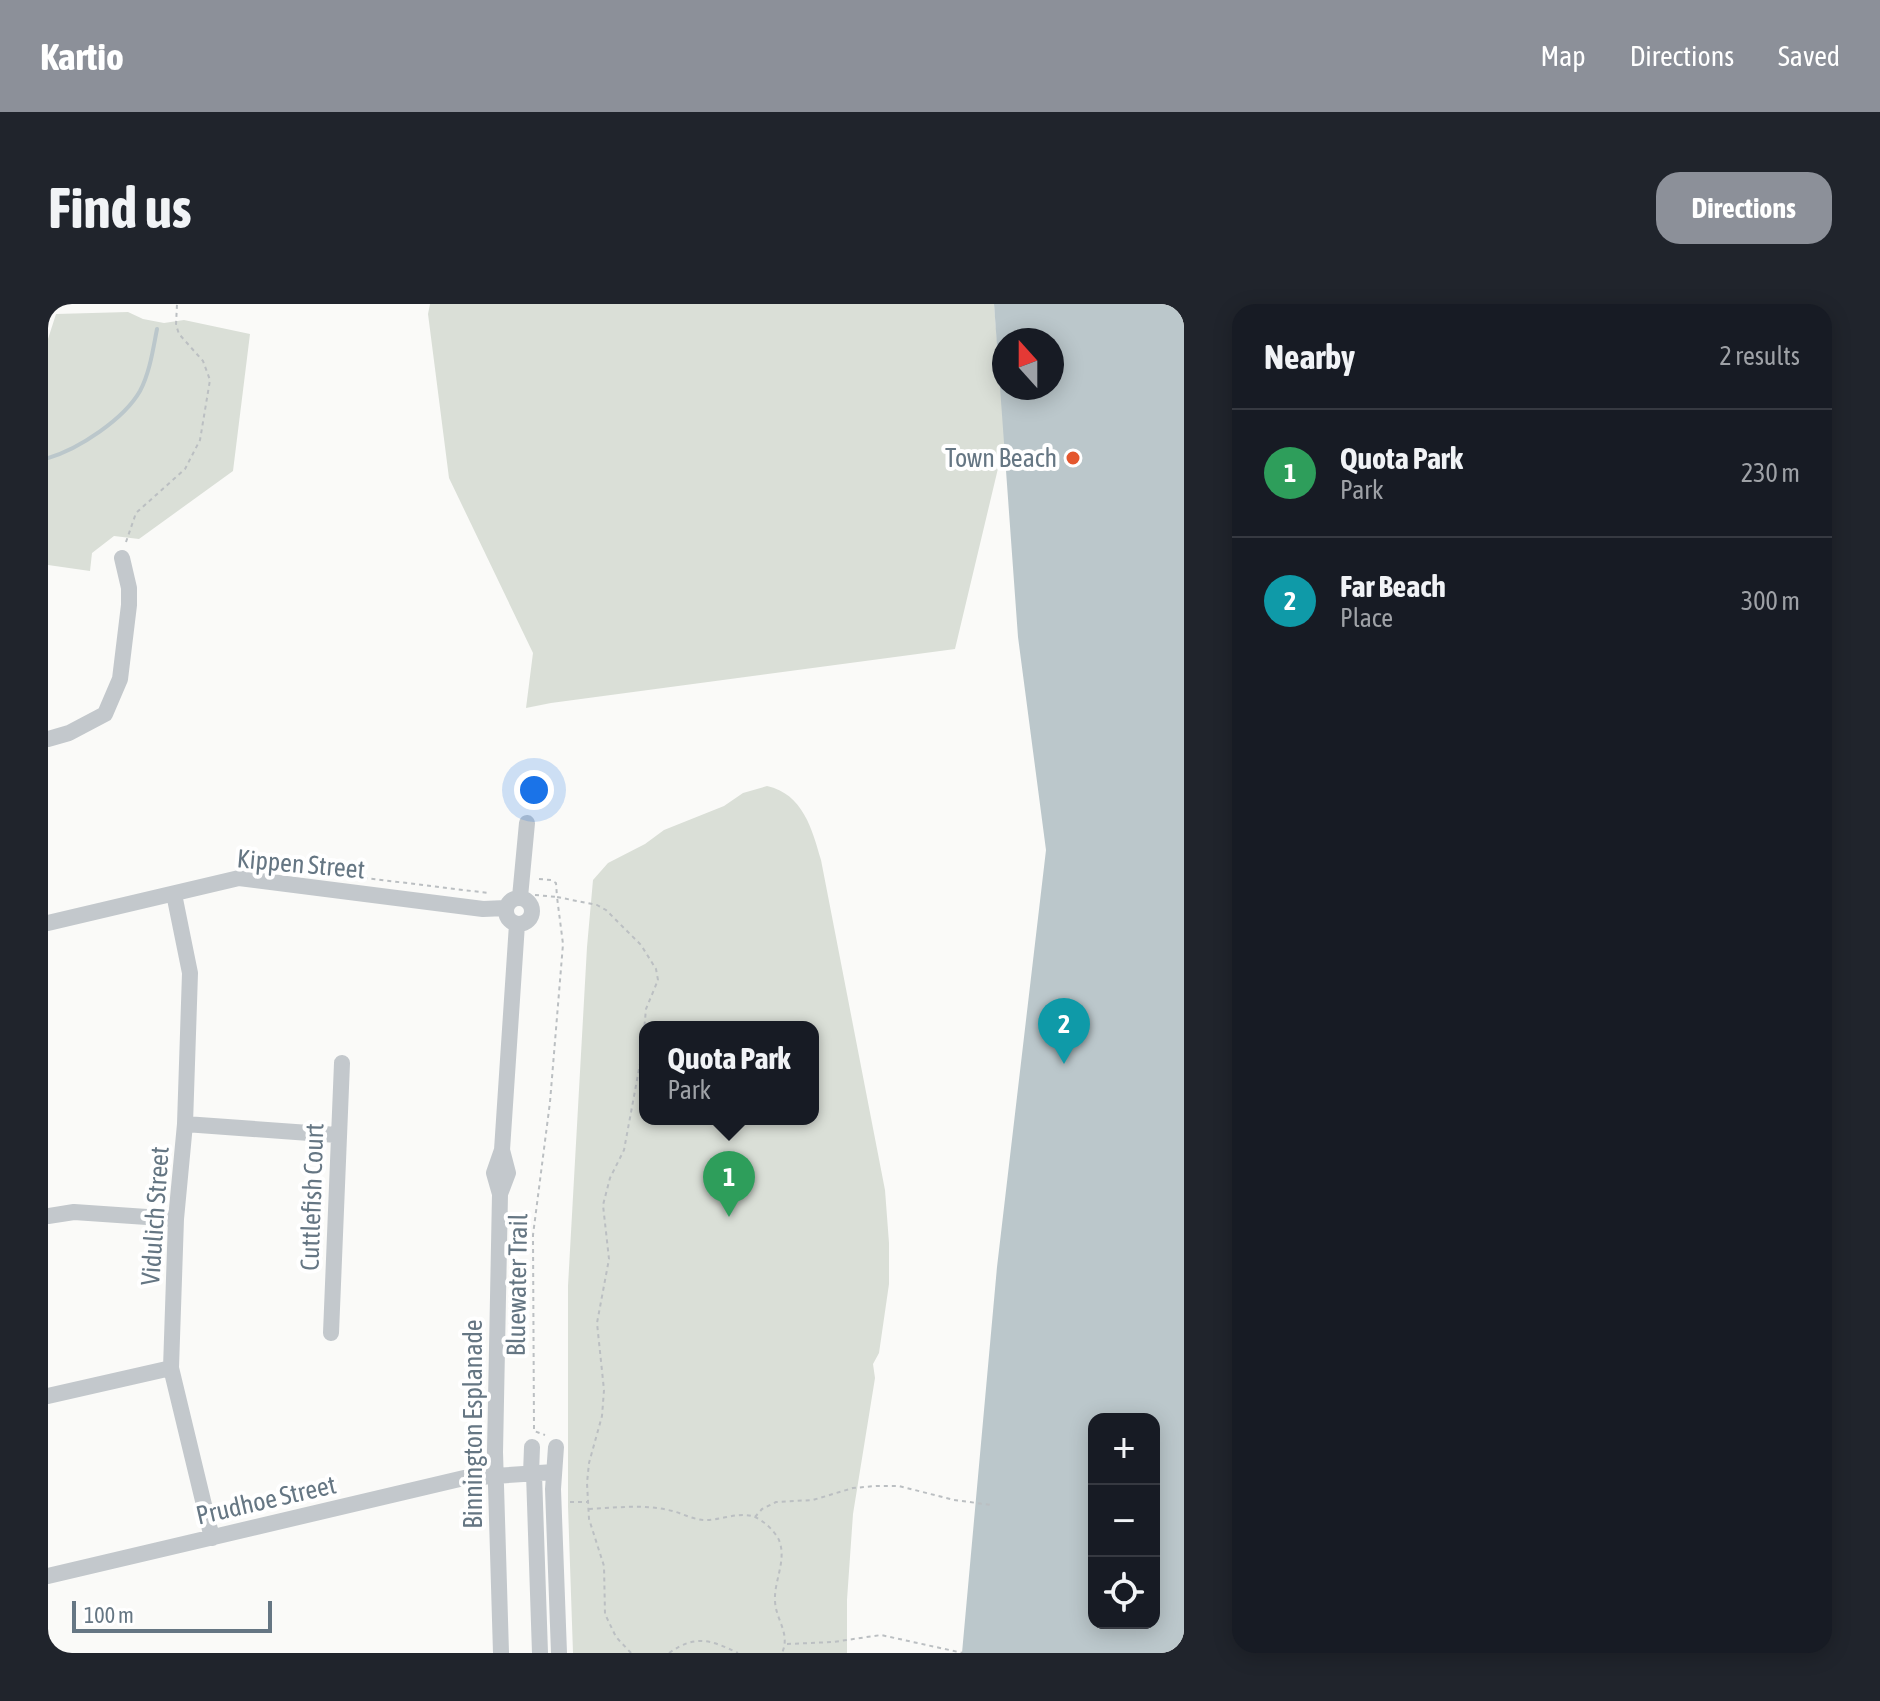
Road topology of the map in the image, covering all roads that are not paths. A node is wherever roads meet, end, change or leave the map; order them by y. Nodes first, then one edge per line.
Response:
1 (122, 558) road end
2 (48, 739) edge
3 (527, 823) dead end
4 (520, 889) junction
5 (174, 894) junction
6 (506, 908) junction
7 (48, 923) edge
8 (517, 924) junction
9 (342, 1063) dead end
10 (185, 1124) junction
11 (337, 1135) junction
12 (48, 1216) edge
13 (176, 1219) junction
14 (331, 1333) dead end
15 (171, 1368) junction
16 (48, 1396) edge
17 (556, 1443) road end
18 (532, 1447) dead end
19 (554, 1472) junction
20 (532, 1474) junction
21 (496, 1475) junction
22 (212, 1538) junction
23 (48, 1576) edge
24 (501, 1653) edge
25 (540, 1653) edge
26 (559, 1653) edge

1 - 2 street
3 - 4 street, Binnington Esplanade
4 - 6 street
4 - 8 street, Binnington Esplanade
5 - 6 street, Kippen Street
5 - 7 street, Kippen Street
5 - 10 street, Vidulich Street
6 - 8 street
8 - 21 street, Binnington Esplanade
9 - 11 street, Cuttlefish Court
10 - 11 street
10 - 13 street, Vidulich Street
11 - 14 street, Cuttlefish Court
12 - 13 street
13 - 15 street, Vidulich Street
15 - 16 street
15 - 22 street, Vidulich Street
17 - 19 street
18 - 20 street
19 - 20 street, Prudhoe Street
19 - 26 street
20 - 21 street, Prudhoe Street
20 - 25 street
21 - 22 street, Prudhoe Street
21 - 24 street, Binnington Esplanade
22 - 23 street, Prudhoe Street

